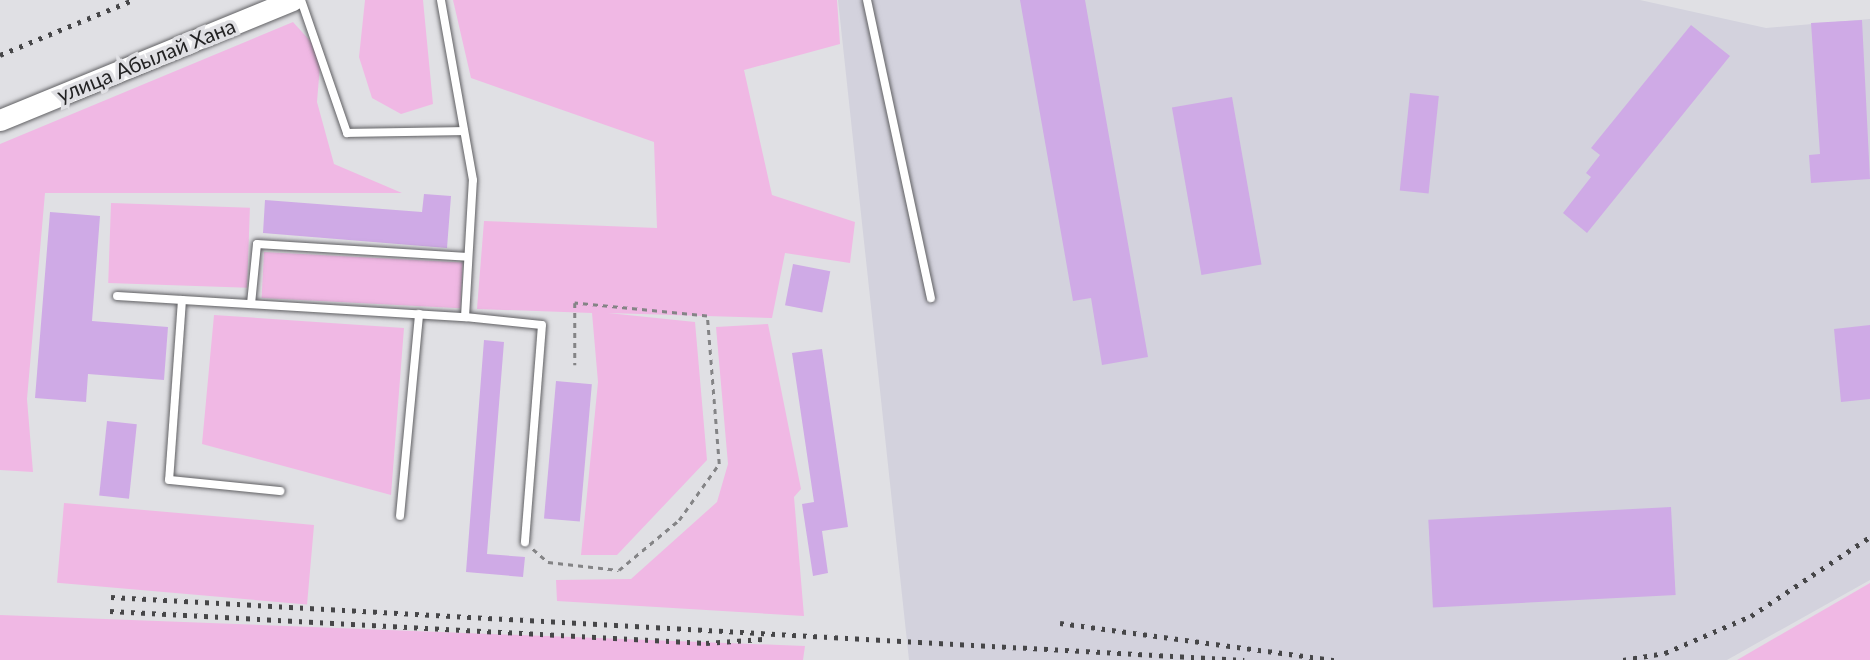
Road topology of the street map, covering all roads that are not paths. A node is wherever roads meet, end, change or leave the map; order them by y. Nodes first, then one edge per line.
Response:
1 (292, 0) edge
2 (301, 0) edge
3 (441, 0) edge
4 (867, 0) edge
5 (0, 120) edge
6 (464, 131) junction
7 (468, 257) junction
8 (117, 296) dead end
9 (931, 298) dead end
10 (182, 300) junction
11 (251, 304) junction
12 (419, 314) junction
13 (465, 317) junction
14 (280, 491) dead end
15 (400, 516) dead end
16 (525, 542) road end

1 - 5 main road, улица Абылай Хана
2 - 6 lane
3 - 6 lane
4 - 9 lane
6 - 7 lane
7 - 11 lane
7 - 13 lane
8 - 10 lane
10 - 11 lane
10 - 14 lane
11 - 12 lane
12 - 13 lane
12 - 15 lane
13 - 16 lane

